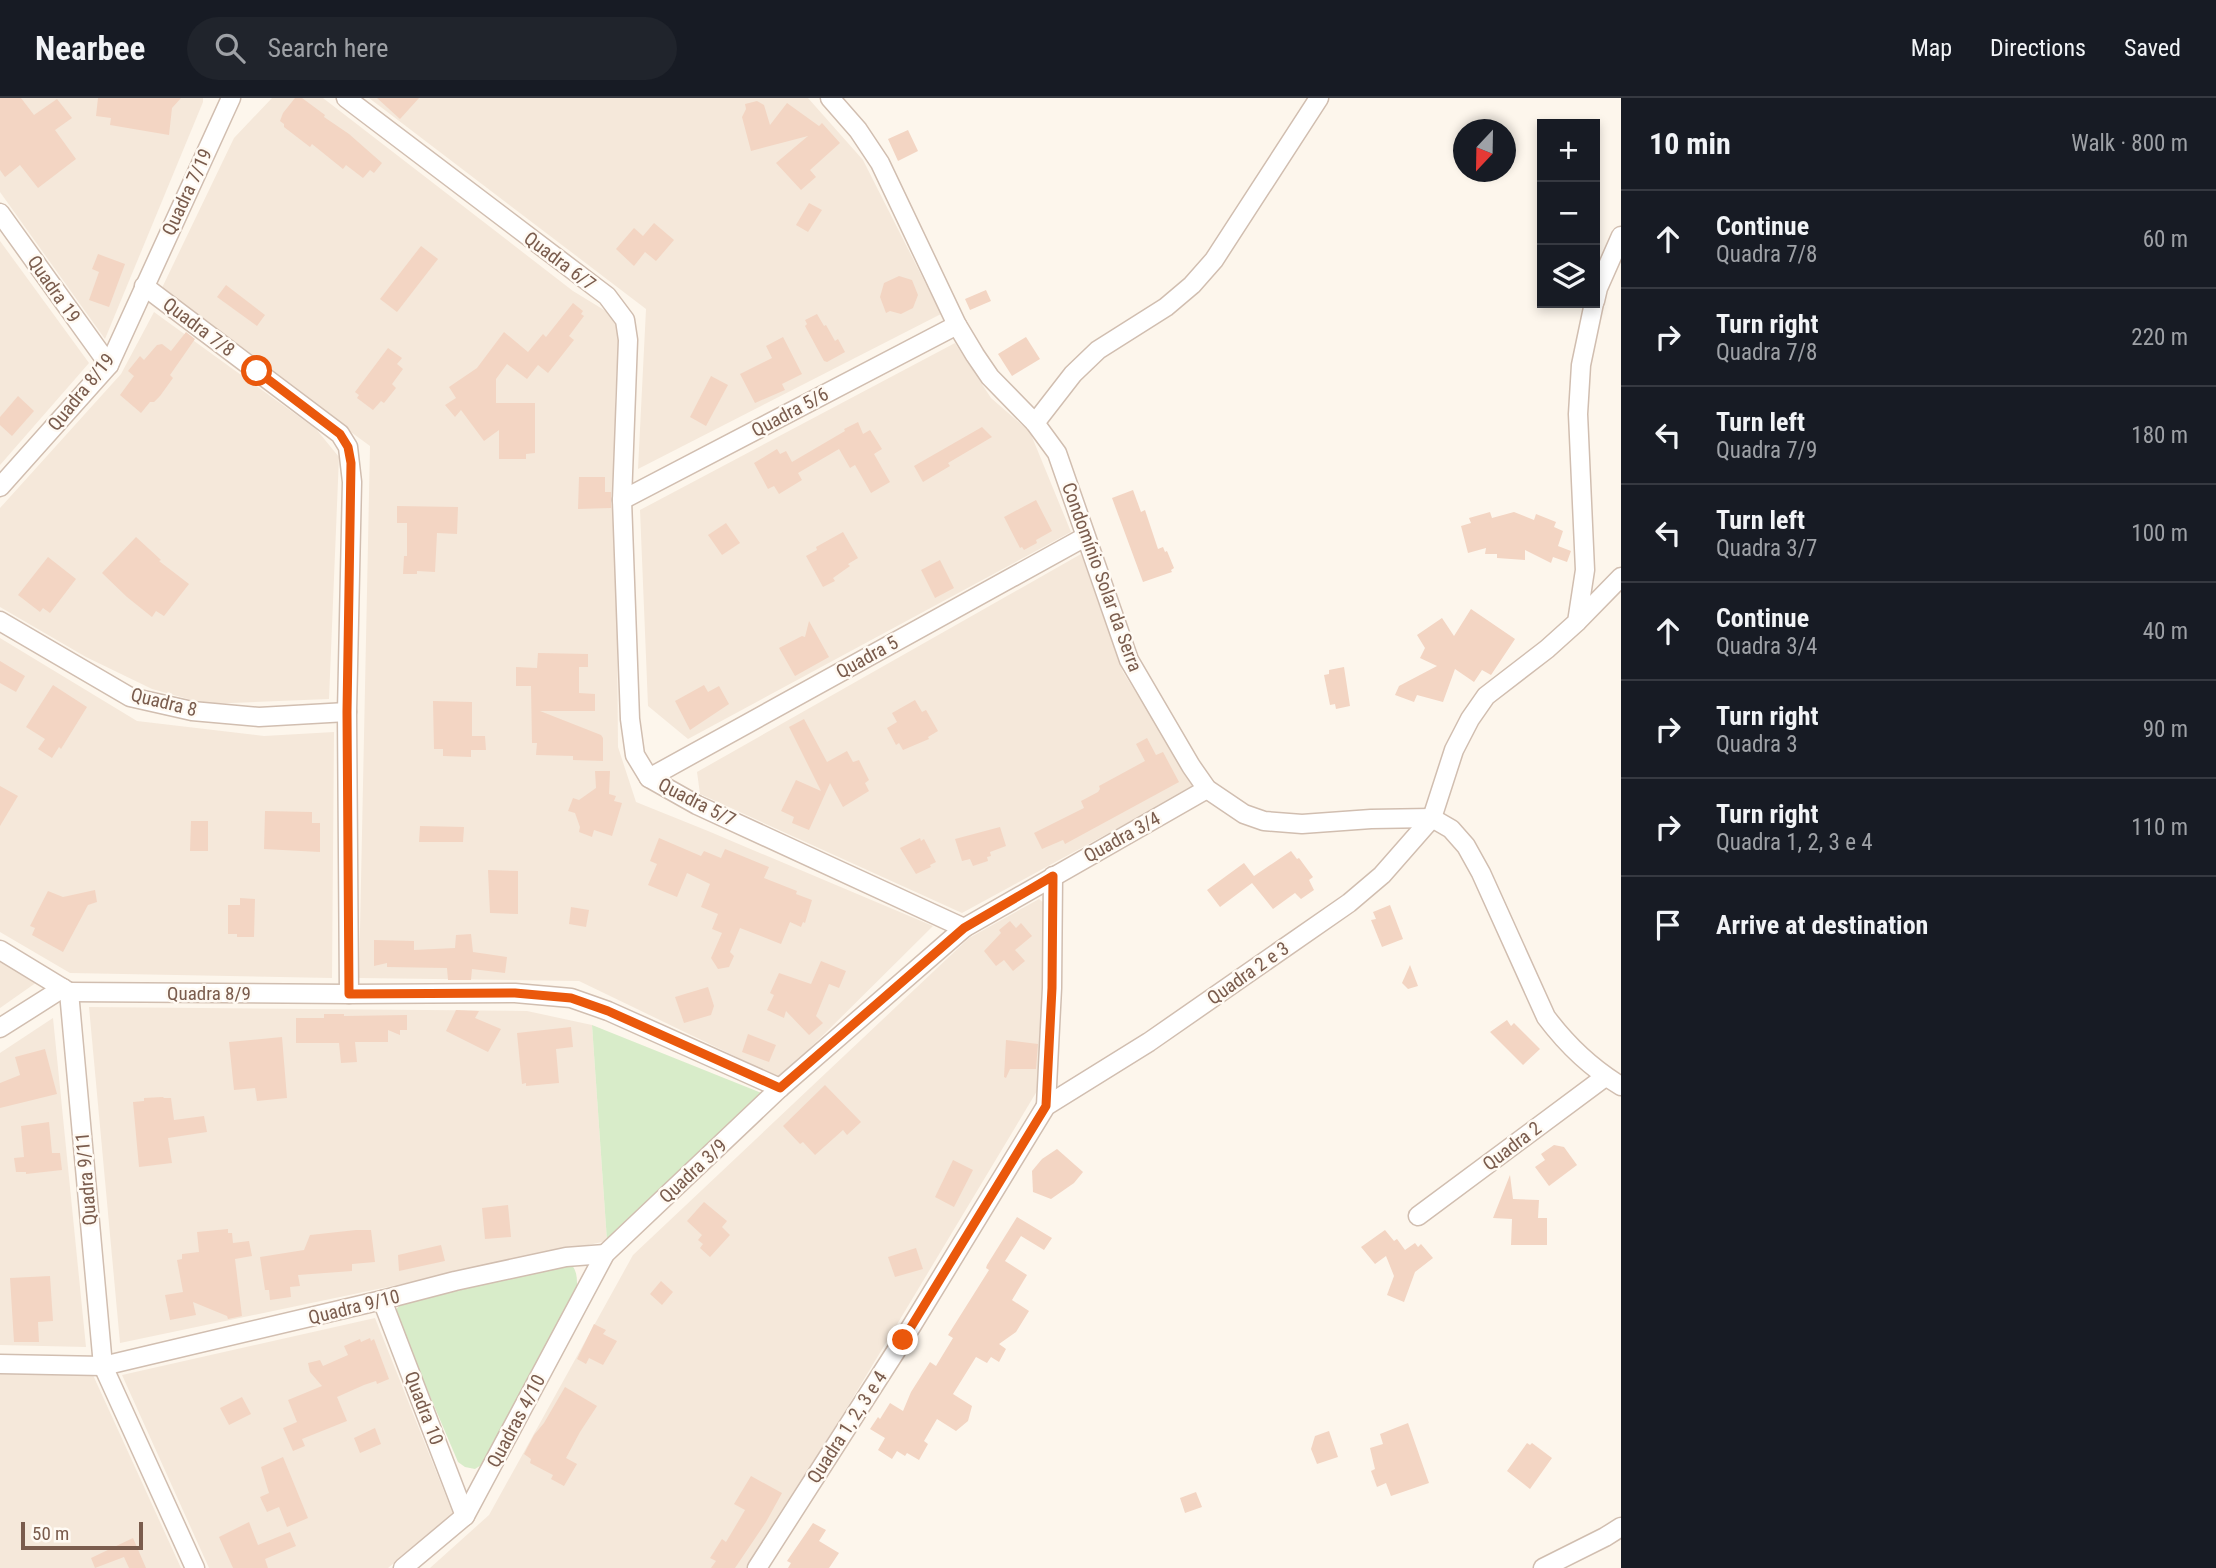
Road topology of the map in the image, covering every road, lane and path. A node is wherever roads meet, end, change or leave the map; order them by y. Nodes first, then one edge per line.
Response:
1 (346, 98) edge
2 (830, 98) edge
3 (1320, 98) edge
4 (227, 102) edge
5 (0, 213) edge
6 (1621, 236) edge
7 (1600, 284) edge
8 (144, 286) junction
9 (1594, 308) edge
10 (957, 325) junction
11 (109, 365) junction
12 (1035, 424) junction
13 (0, 487) edge
14 (622, 500) junction
15 (1085, 537) junction
16 (1621, 577) edge
17 (0, 621) edge
18 (1577, 622) junction
19 (347, 712) junction
20 (649, 778) junction
21 (1208, 789) junction
22 (1432, 818) junction
23 (1053, 876) junction
24 (964, 928) junction
25 (0, 950) edge
26 (66, 990) junction
27 (349, 994) junction
28 (0, 1028) edge
29 (1605, 1077) junction
30 (1621, 1086) edge
31 (780, 1088) junction
32 (1046, 1106) junction
33 (1418, 1216) dead end
34 (605, 1254) junction
35 (382, 1300) junction
36 (0, 1364) edge
37 (103, 1366) junction
38 (466, 1516) junction
39 (1621, 1527) edge
40 (195, 1568) edge
41 (402, 1568) edge
42 (757, 1568) edge
43 (1543, 1568) edge

1 - 14 street, Quadra 6/7
2 - 10 street, Condomínio Solar da Serra
3 - 12 street
4 - 8 street, Quadra 7/19
5 - 11 street, Quadra 19
6 - 7 street
8 - 11 street, Quadra 8/19
8 - 19 street, Quadra 7/8
9 - 18 street
10 - 12 street, Condomínio Solar da Serra
10 - 14 street, Quadra 5/6
11 - 13 street, Quadra 8/19
12 - 15 street, Condomínio Solar da Serra
14 - 20 street, Quadra 5/7
15 - 20 street, Quadra 5
15 - 21 street, Condomínio Solar da Serra
16 - 18 street
17 - 19 street, Quadra 8
18 - 22 street
19 - 27 street, Quadra 7/8
20 - 24 street, Quadra 5/7
21 - 22 street, Condomínio Solar da Serra
21 - 23 street, Quadra 3/4
22 - 29 street
22 - 32 street, Quadra 2 e 3
23 - 24 street, Quadra 3/4
23 - 32 street
24 - 31 street, Quadra 3/9
25 - 26 street
26 - 27 street, Quadra 8/9
26 - 28 street
26 - 37 street, Quadra 9/11
27 - 31 street, Quadra 8/9
29 - 30 street
29 - 33 street, Quadra 2
31 - 34 street, Quadra 3/9
32 - 42 street, Quadra 1, 2, 3 e 4
34 - 35 street, Quadra 9/10
34 - 38 street, Quadras 4/10
35 - 37 street, Quadra 9/10
35 - 38 street, Quadra 10
36 - 37 street, Quadra 9/10
37 - 40 street
38 - 41 street, Quadras 4/10
39 - 43 street

